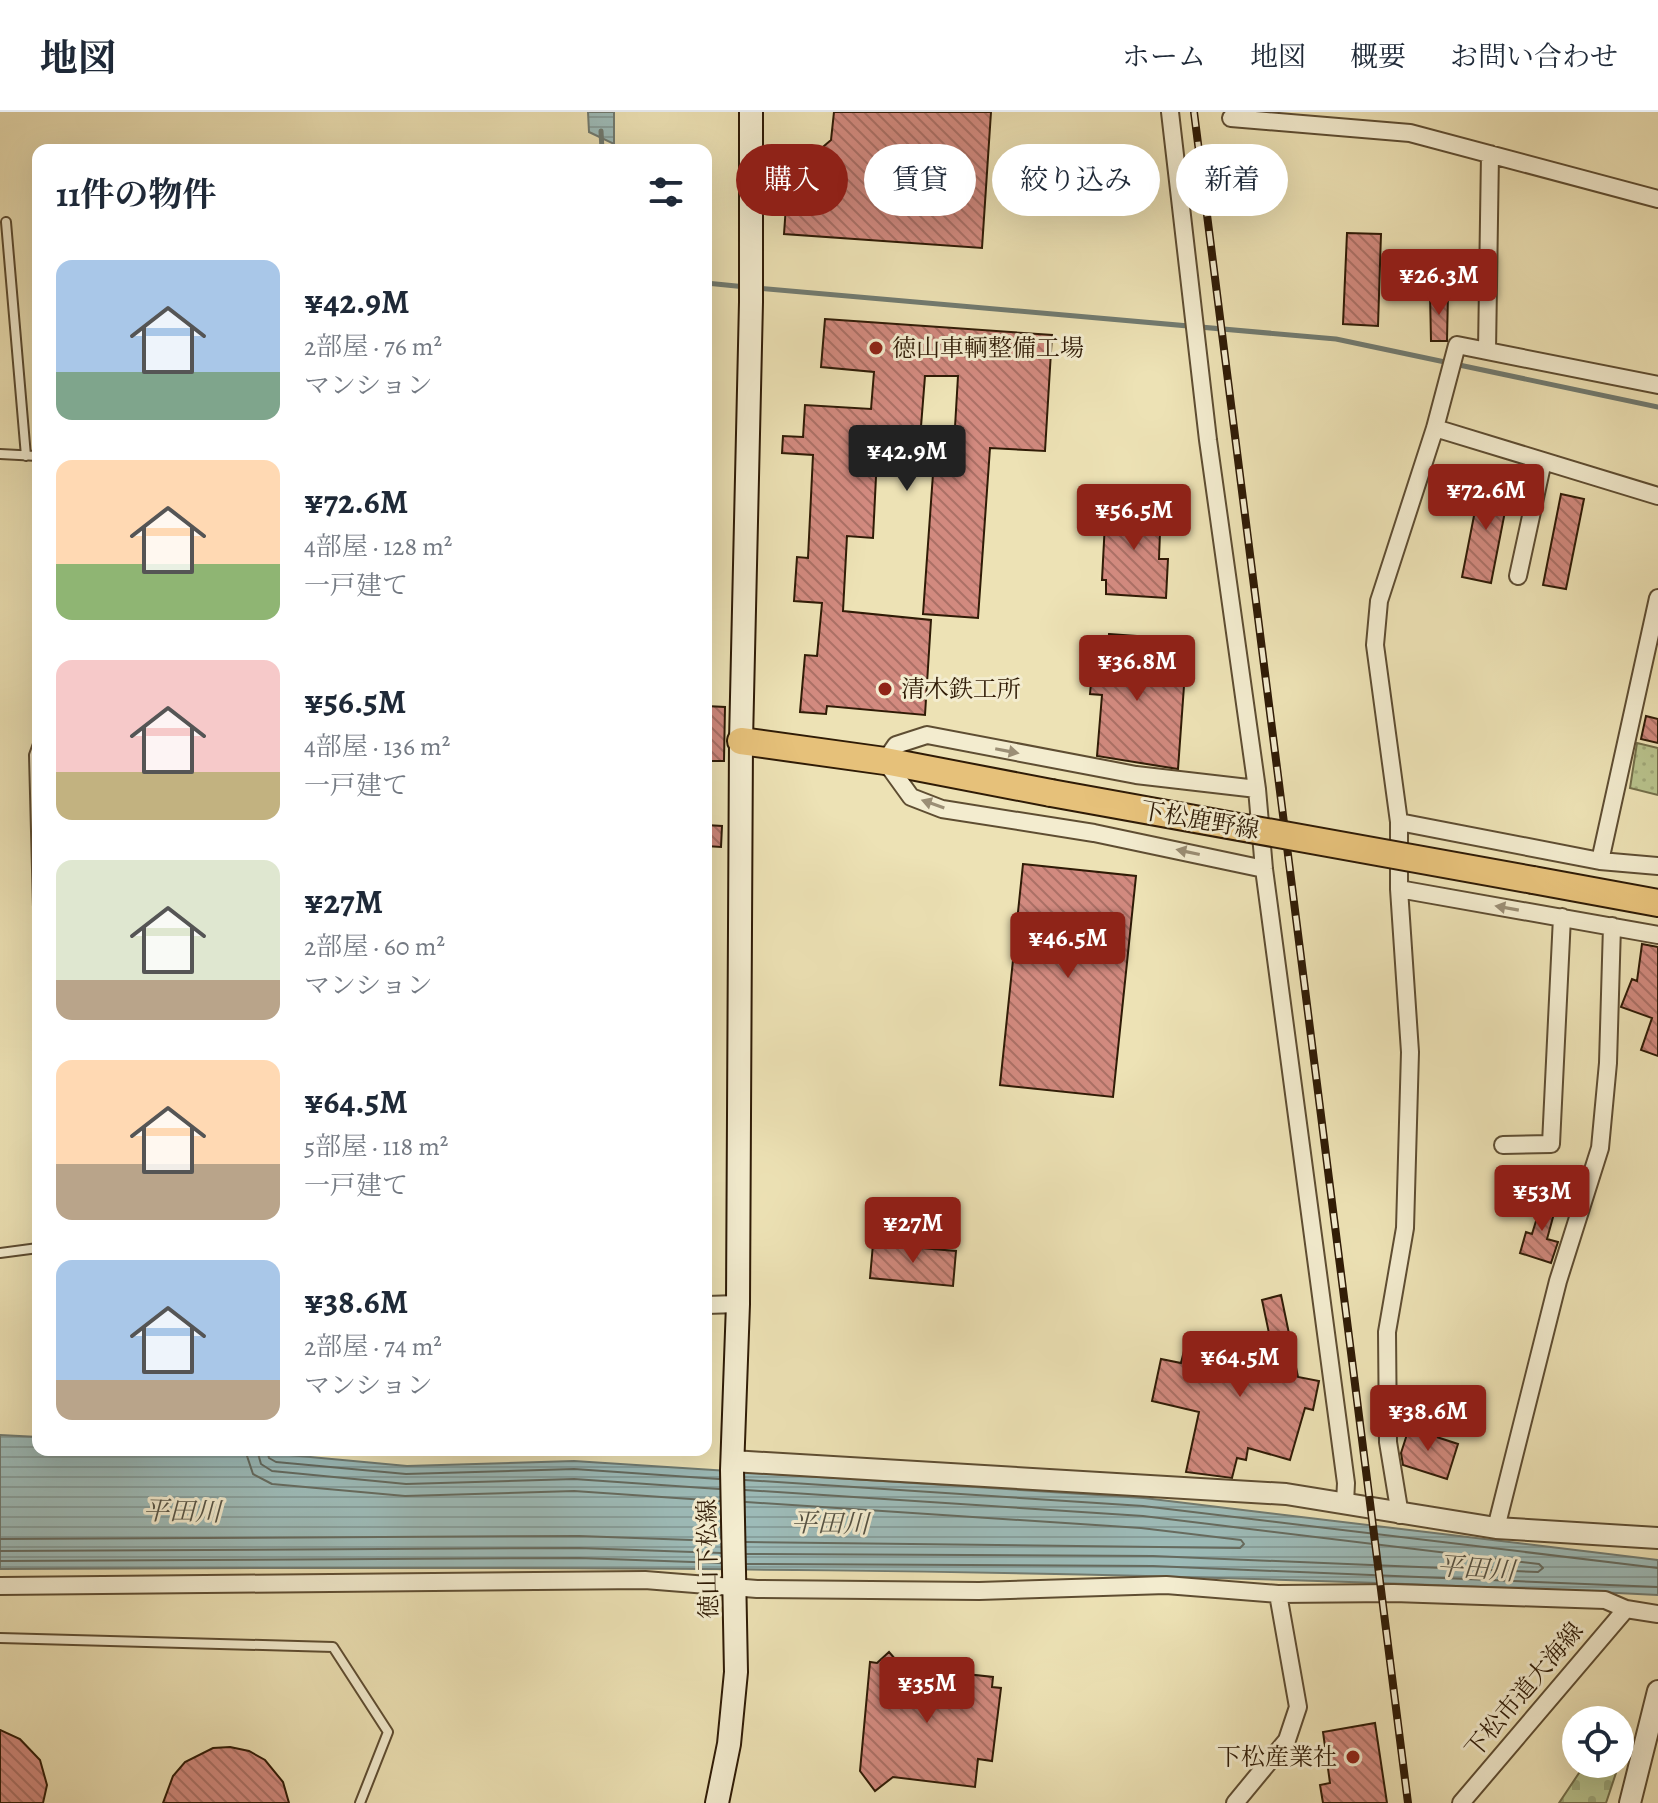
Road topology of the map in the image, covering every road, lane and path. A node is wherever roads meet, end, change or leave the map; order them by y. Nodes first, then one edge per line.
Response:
1 (751, 112) edge
2 (1170, 112) edge
3 (1231, 118) dead end
4 (1490, 154) junction
5 (1658, 199) edge
6 (6, 222) dead end
7 (1487, 351) junction
8 (1658, 385) edge
9 (1435, 428) junction
10 (0, 454) edge
11 (26, 456) junction
12 (32, 456) edge
13 (1543, 461) junction
14 (1658, 496) edge
15 (1518, 576) dead end
16 (1658, 598) edge
17 (741, 741) junction
18 (885, 761) junction
19 (1257, 789) junction
20 (1399, 822) junction
21 (1600, 861) junction
22 (1658, 866) edge
23 (1264, 869) junction
24 (1399, 889) junction
25 (1658, 903) edge
26 (1562, 917) junction
27 (1612, 926) junction
28 (1658, 935) edge
29 (1503, 1145) dead end
30 (32, 1249) edge
31 (0, 1253) edge
32 (738, 1304) junction
33 (712, 1305) edge
34 (732, 1466) junction
35 (1345, 1503) junction
36 (1400, 1515) junction
37 (1496, 1528) junction
38 (1658, 1538) edge
39 (734, 1583) junction
40 (0, 1586) edge
41 (1278, 1594) junction
42 (1626, 1609) junction
43 (1658, 1614) edge
44 (0, 1638) edge
45 (1658, 1691) edge
46 (360, 1803) edge
47 (717, 1803) edge
48 (1235, 1803) edge
49 (1461, 1803) edge
50 (1630, 1803) edge

1 - 17 main road, 徳山下松線
2 - 19 street
3 - 4 street
4 - 5 street
4 - 7 street
6 - 11 lane
7 - 8 street
7 - 9 street
9 - 13 street
9 - 20 street
10 - 11 lane
11 - 12 lane
13 - 14 street
13 - 15 street
16 - 21 street
17 - 18 main road, 下松鹿野線
17 - 32 main road, 徳山下松線
18 -> 19 street
23 -> 18 street
18 - 25 main road, 下松鹿野線, bridge
19 - 23 street
20 - 21 street
20 - 24 street
21 - 22 street
23 - 35 street
26 -> 24 street
24 - 36 street
26 - 27 street
26 - 29 street
27 - 28 street
27 - 37 street
30 - 31 lane
32 - 33 street
32 - 34 main road, 徳山下松線
34 - 35 street
34 - 39 main road, 徳山下松線
35 - 36 street
36 - 37 street
37 - 38 street
39 - 40 street
39 - 41 street
39 - 47 main road, 徳山下松線
41 - 42 street
41 - 48 street
42 - 43 street
42 - 49 street, 下松市道大海線
44 - 46 lane
45 - 50 street

